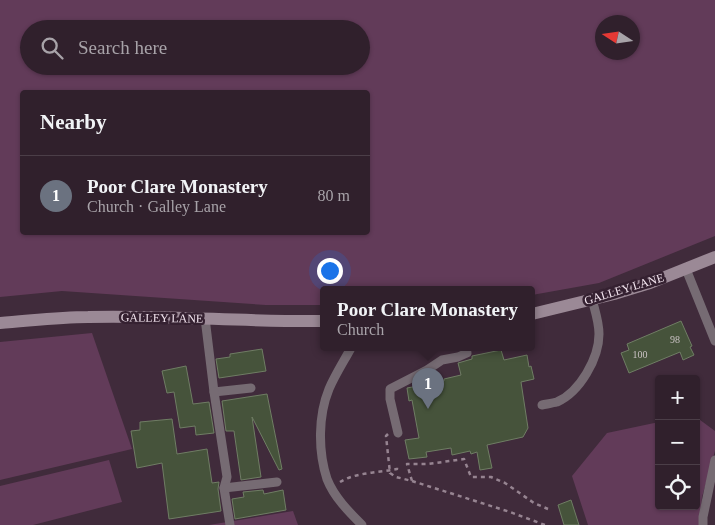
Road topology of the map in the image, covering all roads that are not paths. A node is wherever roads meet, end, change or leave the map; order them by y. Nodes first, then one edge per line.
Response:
1 (715, 257) edge
2 (686, 269) junction
3 (592, 299) junction
4 (535, 313) edge
5 (205, 318) junction
6 (320, 321) edge
7 (0, 324) edge
8 (715, 341) edge
9 (349, 351) edge
10 (467, 351) edge
11 (251, 388) dead end
12 (214, 392) junction
13 (542, 405) dead end
14 (398, 433) road end
15 (714, 463) edge
16 (277, 482) dead end
17 (224, 488) junction
18 (230, 525) edge
19 (362, 525) edge
20 (703, 525) edge

1 - 2 street, GALLEY LANE
2 - 3 street, GALLEY LANE
2 - 8 lane
3 - 4 street, GALLEY LANE
3 - 13 lane
5 - 6 street, GALLEY LANE
5 - 7 street, GALLEY LANE
5 - 12 lane
9 - 19 lane
10 - 14 lane
11 - 12 lane
12 - 17 lane
15 - 20 lane
16 - 17 lane
17 - 18 lane

